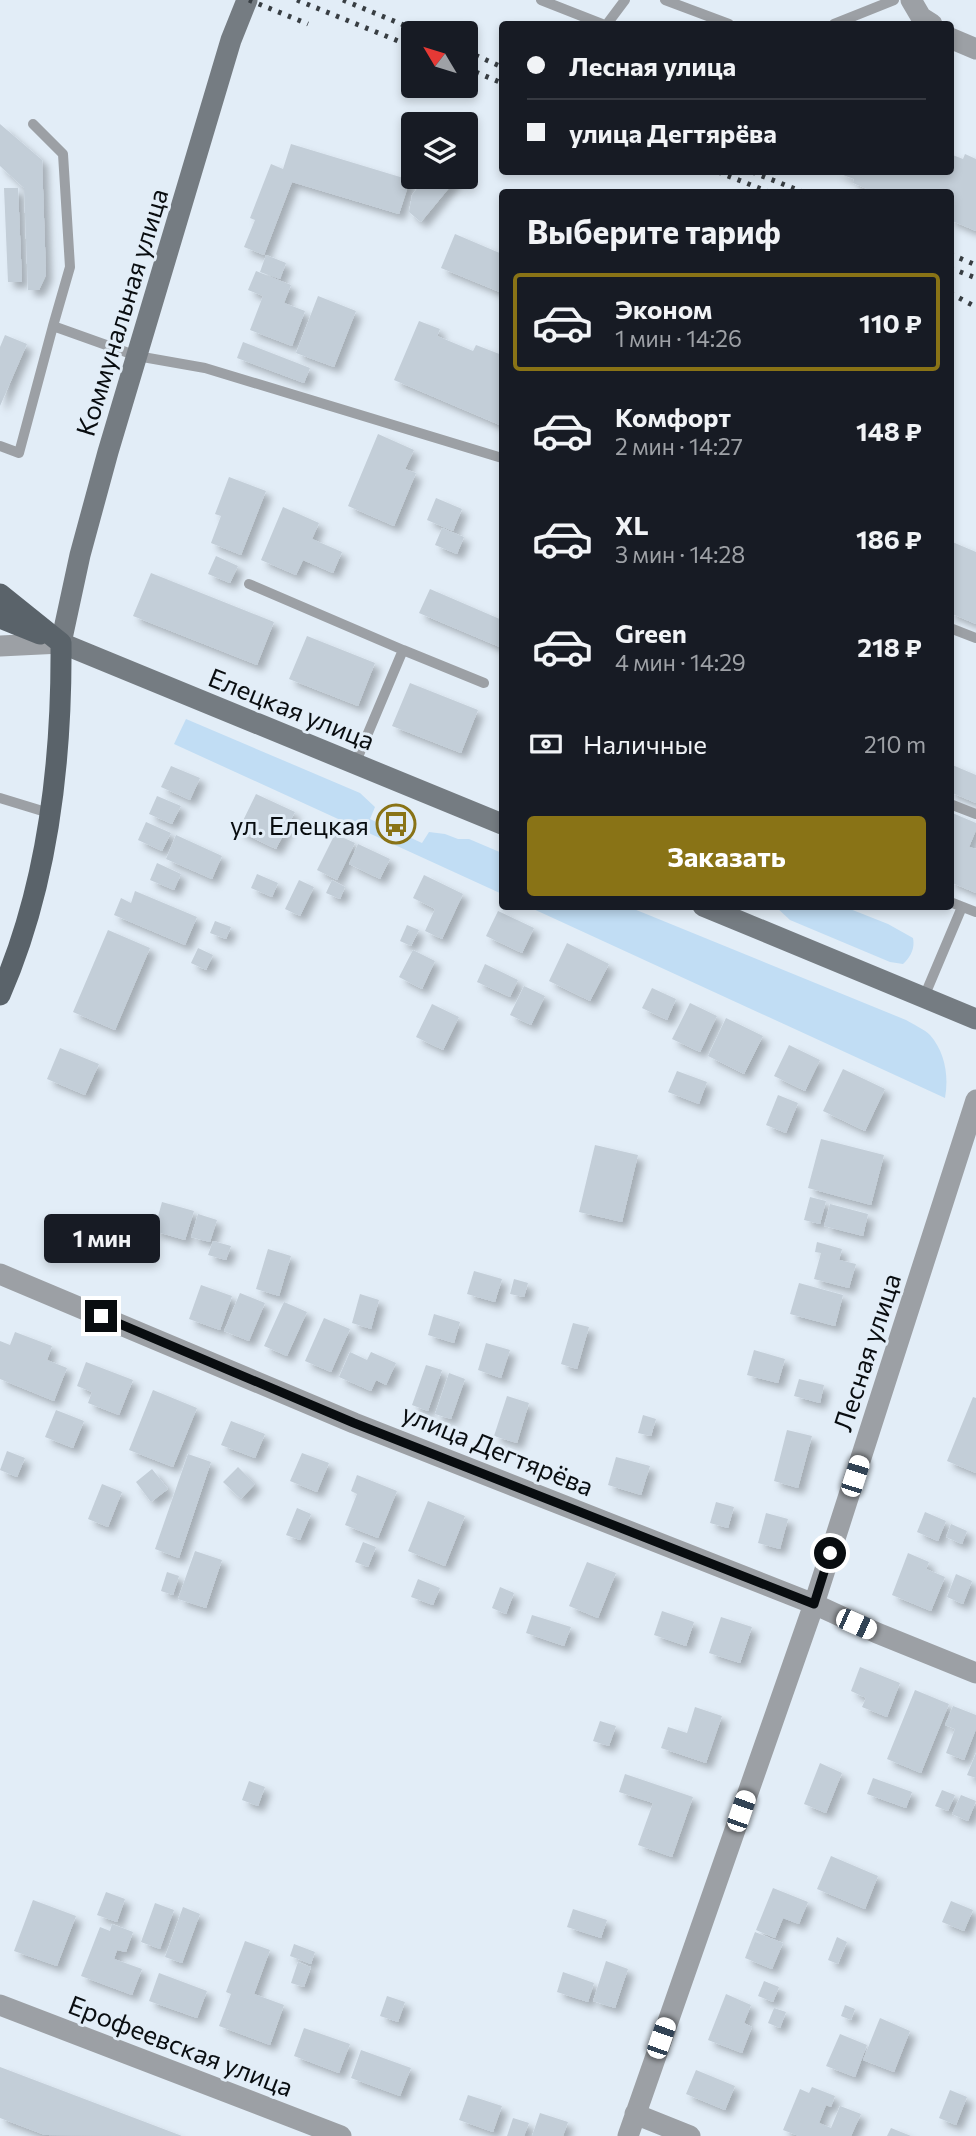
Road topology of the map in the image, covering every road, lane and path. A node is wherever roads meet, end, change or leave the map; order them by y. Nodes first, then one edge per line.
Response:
1 (247, 0) edge
2 (541, 0) edge
3 (625, 0) edge
4 (665, 0) edge
5 (894, 0) edge
6 (911, 0) edge
7 (596, 21) edge
8 (607, 21) edge
9 (721, 21) edge
10 (842, 21) edge
11 (927, 21) edge
12 (954, 40) edge
13 (976, 49) edge
14 (33, 124) dead end
15 (53, 326) junction
16 (137, 356) junction
17 (0, 446) edge
18 (499, 457) edge
19 (249, 584) dead end
20 (0, 594) edge
21 (0, 618) edge
22 (954, 630) edge
23 (976, 638) edge
24 (61, 643) junction
25 (0, 646) edge
26 (403, 650) junction
27 (484, 683) dead end
28 (355, 764) junction
29 (0, 798) edge
30 (954, 806) edge
31 (49, 813) junction
32 (976, 814) edge
33 (499, 823) edge
34 (954, 904) edge
35 (962, 907) junction
36 (713, 910) edge
37 (976, 912) edge
38 (0, 995) edge
39 (924, 998) junction
40 (976, 1019) edge
41 (976, 1100) edge
42 (0, 1274) edge
43 (814, 1604) junction
44 (976, 1673) edge
45 (0, 2005) edge
46 (635, 2114) junction
47 (314, 2131) edge
48 (341, 2136) edge
49 (628, 2136) edge
50 (690, 2136) edge

1 - 16 main road, Коммунальная улица
2 - 7 lane
3 - 8 lane
4 - 9 lane
5 - 10 lane
6 - 11 street
12 - 13 street
14 - 15 lane
15 - 16 lane
15 - 17 lane
16 - 18 lane
16 - 24 main road, Коммунальная улица
19 - 26 lane
20 - 24 main road
21 - 24 main road
22 - 23 lane
24 - 25 street
24 - 28 main road, Елецкая улица
24 - 31 main road
26 - 27 lane
26 - 28 lane
28 - 33 main road, Елецкая улица
29 - 31 lane
30 - 32 lane
31 - 38 main road
34 - 35 lane
35 - 37 lane
35 - 39 lane
36 - 39 main road
39 - 40 main road
41 - 43 street, Лесная улица
42 - 43 street, улица Дегтярёва
43 - 44 street, улица Дегтярёва
43 - 46 street, Лесная улица
45 - 47 street, Ерофеевская улица
46 - 49 street, Лесная улица
46 - 50 street
47 - 48 street, Ерофеевская улица

